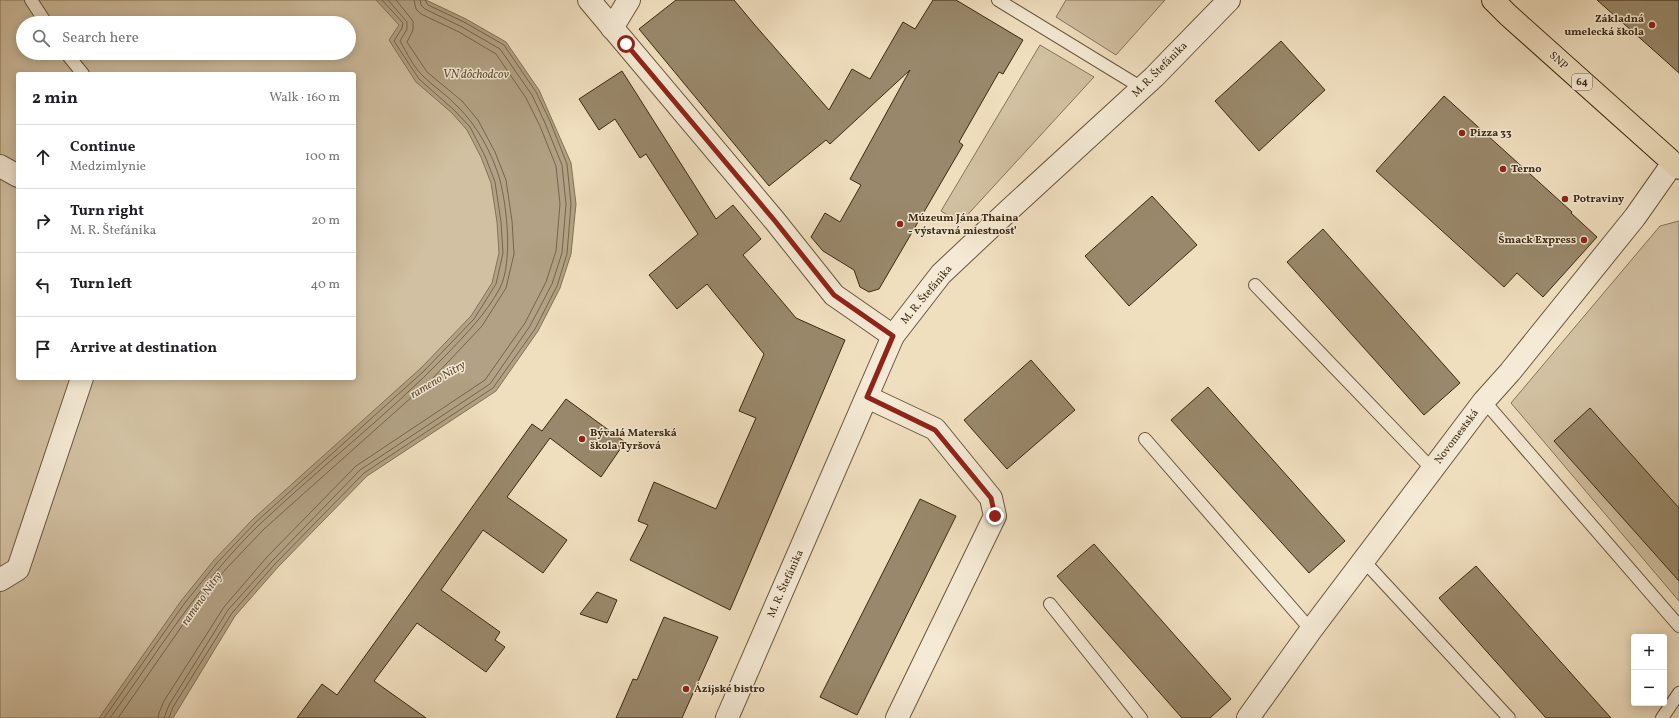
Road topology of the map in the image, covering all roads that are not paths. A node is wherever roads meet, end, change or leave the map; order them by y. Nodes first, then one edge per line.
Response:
1 (31, 0) edge
2 (589, 0) edge
3 (630, 0) edge
4 (998, 0) edge
5 (1229, 0) edge
6 (1493, 0) edge
7 (41, 16) edge
8 (612, 28) junction
9 (72, 60) edge
10 (81, 72) edge
11 (1142, 88) junction
12 (1676, 165) edge
13 (0, 166) edge
14 (16, 175) edge
15 (1255, 285) dead end
16 (893, 336) junction
17 (81, 380) edge
18 (867, 397) junction
19 (1484, 401) junction
20 (1146, 439) dead end
21 (1432, 469) junction
22 (1363, 560) junction
23 (0, 580) edge
24 (1050, 604) dead end
25 (1679, 626) edge
26 (1311, 630) junction
27 (1679, 693) edge
28 (1251, 717) edge
29 (727, 718) edge
30 (897, 718) edge
31 (1141, 718) edge
32 (1509, 718) edge
33 (1662, 718) edge

1 - 7 lane
2 - 8 street
3 - 8 street
4 - 11 lane
5 - 11 street, M. R. Štefánika
6 - 12 main road, SNP / 64
8 - 16 street
9 - 10 lane
11 - 16 street, M. R. Štefánika
12 - 19 street, Novomestská
13 - 14 street
15 - 21 lane
16 - 18 street, M. R. Štefánika
17 - 23 street
18 - 29 street, M. R. Štefánika
18 - 30 street
19 - 21 street, Novomestská
19 - 25 lane
20 - 26 lane
21 - 22 street, Novomestská
22 - 26 street, Novomestská
22 - 32 lane
24 - 31 lane
26 - 28 street, Novomestská
27 - 33 lane

